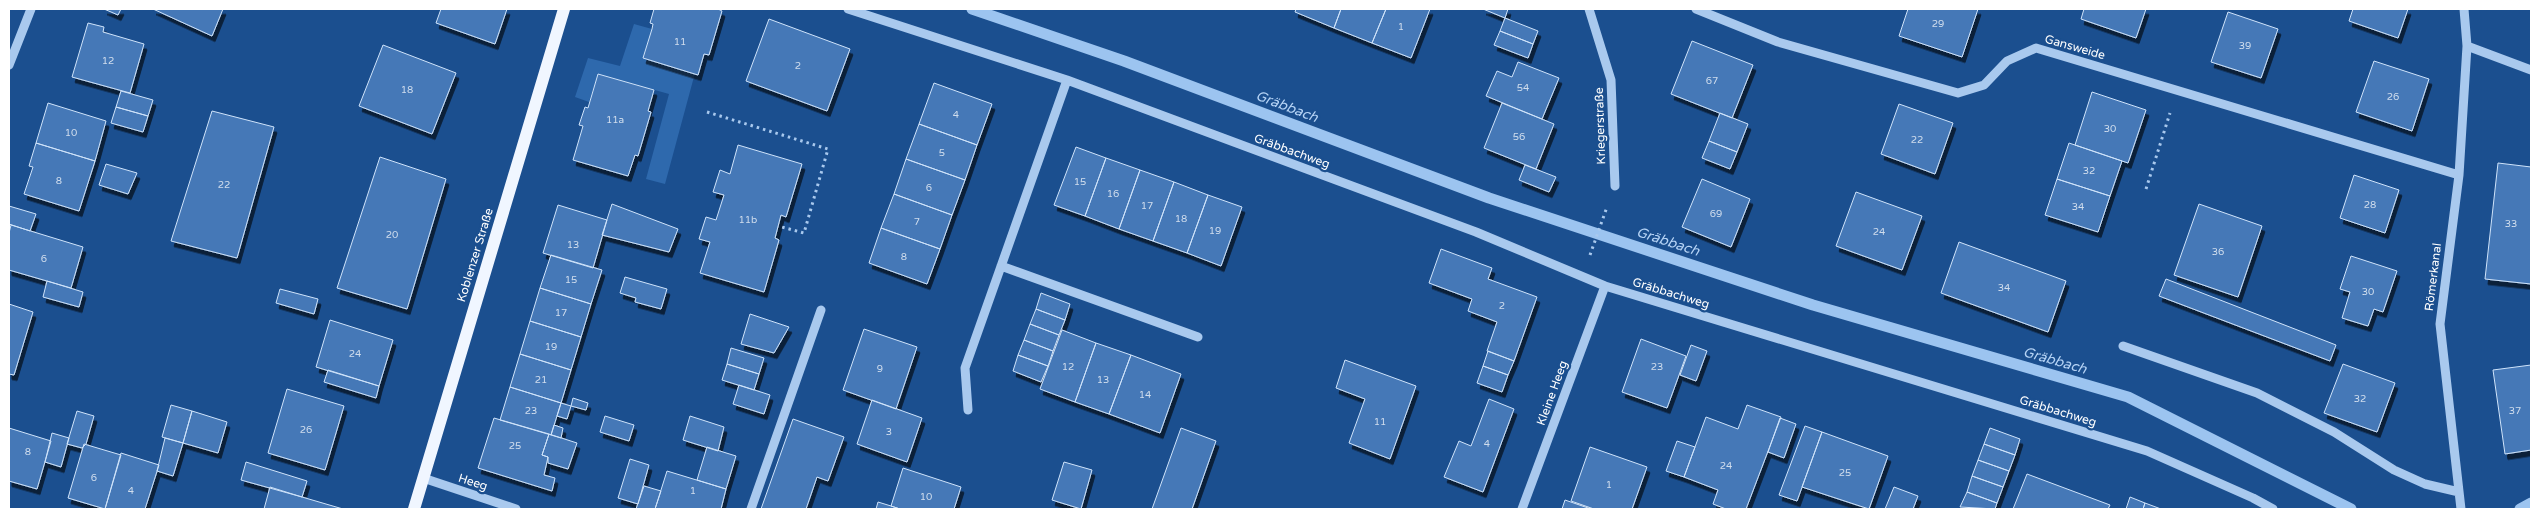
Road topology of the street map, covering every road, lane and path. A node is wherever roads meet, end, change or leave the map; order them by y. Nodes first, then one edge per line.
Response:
1 (32, 9) edge
2 (564, 9) edge
3 (848, 9) edge
4 (1589, 9) edge
5 (1696, 9) edge
6 (2464, 9) edge
7 (2467, 46) junction
8 (9, 65) edge
9 (2531, 70) edge
10 (1067, 80) junction
11 (2177, 90) junction
12 (707, 112) dead end
13 (2458, 175) junction
14 (1615, 186) joint
15 (2146, 189) dead end
16 (778, 226) dead end
17 (1001, 266) junction
18 (1582, 276) junction
19 (1605, 286) junction
20 (822, 310) dead end
21 (1198, 337) dead end
22 (2123, 346) dead end
23 (968, 410) dead end
24 (423, 478) junction
25 (2459, 492) junction
26 (414, 509) edge
27 (516, 509) edge
28 (750, 509) edge
29 (1522, 509) edge
30 (2273, 509) edge
31 (2461, 509) edge

1 - 8 street
2 - 24 main road, Koblenzer Straße
3 - 10 street, Gräbbachweg
4 - 14 street, Kriegerstraße
5 - 11 street, Gansweide
6 - 7 street, Römerkanal
7 - 9 street
7 - 13 street, Römerkanal
10 - 17 street
10 - 18 street, Gräbbachweg
11 - 13 street, Gansweide
11 - 15 path
12 - 16 path
13 - 25 street, Römerkanal
14 - 18 path
17 - 21 street
17 - 23 street
18 - 19 street, Gräbbachweg
19 - 29 street, Kleine Heeg
19 - 30 street, Gräbbachweg
20 - 28 street
22 - 25 street
24 - 26 main road, Koblenzer Straße
24 - 27 street, Heeg
25 - 31 street, Römerkanal

